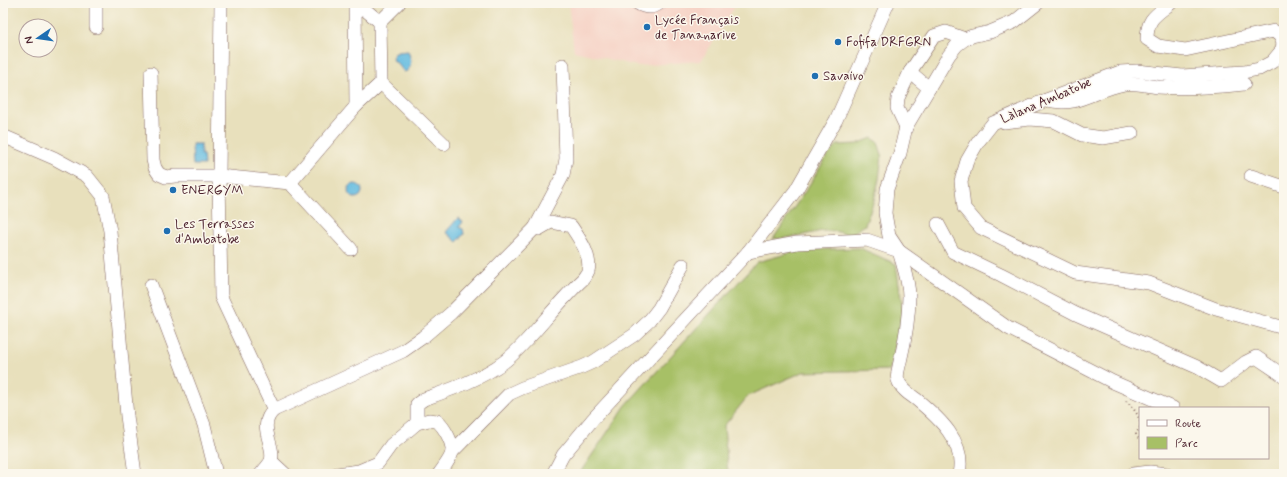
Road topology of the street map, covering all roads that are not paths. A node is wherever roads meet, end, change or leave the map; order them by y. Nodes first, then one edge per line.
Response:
1 (96, 3) edge
2 (222, 3) edge
3 (356, 3) edge
4 (399, 3) edge
5 (637, 3) edge
6 (660, 3) edge
7 (888, 3) edge
8 (1038, 3) edge
9 (1171, 3) edge
10 (380, 22) junction
11 (96, 27) dead end
12 (965, 39) junction
13 (563, 64) dead end
14 (910, 72) junction
15 (151, 73) dead end
16 (381, 83) junction
17 (1244, 84) dead end
18 (929, 88) junction
19 (1046, 100) junction
20 (356, 106) junction
21 (993, 123) junction
22 (906, 127) junction
23 (1132, 133) dead end
24 (3, 136) edge
25 (444, 144) dead end
26 (220, 176) junction
27 (1251, 176) dead end
28 (290, 183) junction
29 (1284, 187) edge
30 (938, 224) dead end
31 (535, 228) junction
32 (350, 249) dead end
33 (748, 252) junction
34 (899, 252) junction
35 (683, 265) dead end
36 (151, 284) dead end
37 (1284, 328) edge
38 (1284, 376) edge
39 (1171, 407) edge
40 (274, 410) junction
41 (417, 423) junction
42 (452, 452) junction
43 (271, 461) junction
44 (134, 474) edge
45 (216, 474) edge
46 (261, 474) edge
47 (285, 474) edge
48 (337, 474) edge
49 (439, 474) edge
50 (553, 474) edge
51 (959, 474) edge
52 (1133, 474) edge
53 (1167, 474) edge

1 - 11 street
2 - 26 street
3 - 10 street
3 - 20 street
4 - 10 street
5 - 6 street
7 - 33 street
8 - 12 street
9 - 19 street, Làlana Ambatobe
10 - 16 street
12 - 14 street
12 - 18 street
13 - 31 street
14 - 18 street
14 - 22 street
15 - 26 street
16 - 20 street
16 - 25 street
17 - 19 street
18 - 22 street
19 - 21 street, Làlana Ambatobe
20 - 28 street
21 - 23 street
21 - 37 street, Làlana Ambatobe
22 - 34 street
24 - 44 street
26 - 28 street
26 - 40 street
27 - 29 street
28 - 32 street
30 - 38 street
31 - 40 street
31 - 41 street
33 - 34 street
33 - 50 street
34 - 39 street
34 - 51 street
35 - 42 street
36 - 45 street
40 - 43 street
41 - 42 street
41 - 48 street
42 - 49 street
43 - 46 street
43 - 47 street
52 - 53 street

